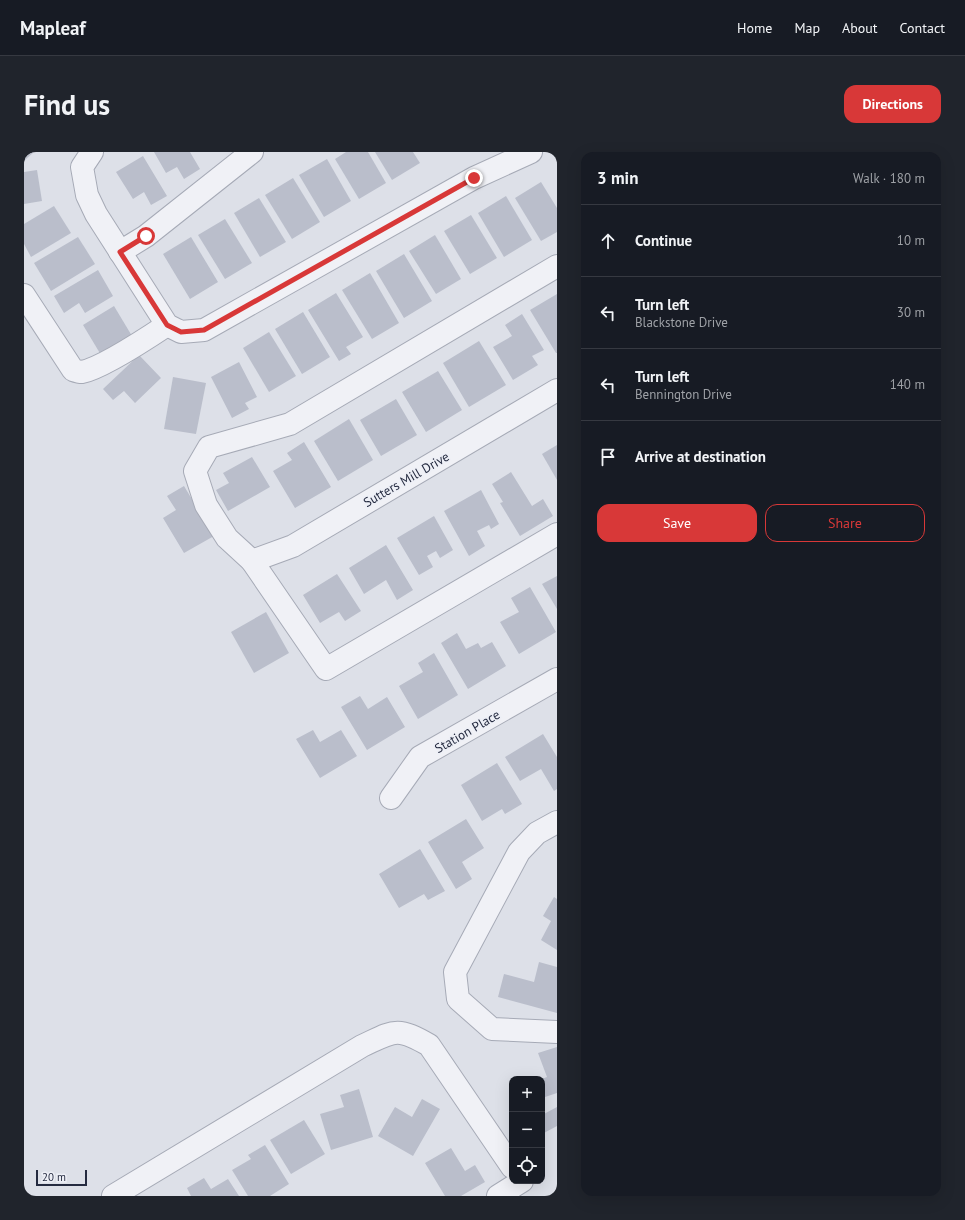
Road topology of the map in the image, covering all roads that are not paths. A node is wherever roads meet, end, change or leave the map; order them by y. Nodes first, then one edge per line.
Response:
1 (92, 152) edge
2 (252, 152) edge
3 (531, 152) edge
4 (120, 252) junction
5 (557, 266) edge
6 (24, 295) edge
7 (174, 328) junction
8 (557, 390) edge
9 (557, 534) edge
10 (252, 561) junction
11 (557, 679) edge
12 (391, 798) dead end
13 (557, 822) edge
14 (557, 1032) edge
15 (509, 1162) edge
16 (517, 1184) edge
17 (113, 1196) edge
18 (498, 1196) edge

1 - 4 street
2 - 4 street
3 - 7 street
4 - 7 street
5 - 10 street
6 - 7 street
8 - 10 street, Sutters Mill Drive
9 - 10 street
11 - 12 street, Station Place
13 - 14 street
15 - 17 street
16 - 18 street

